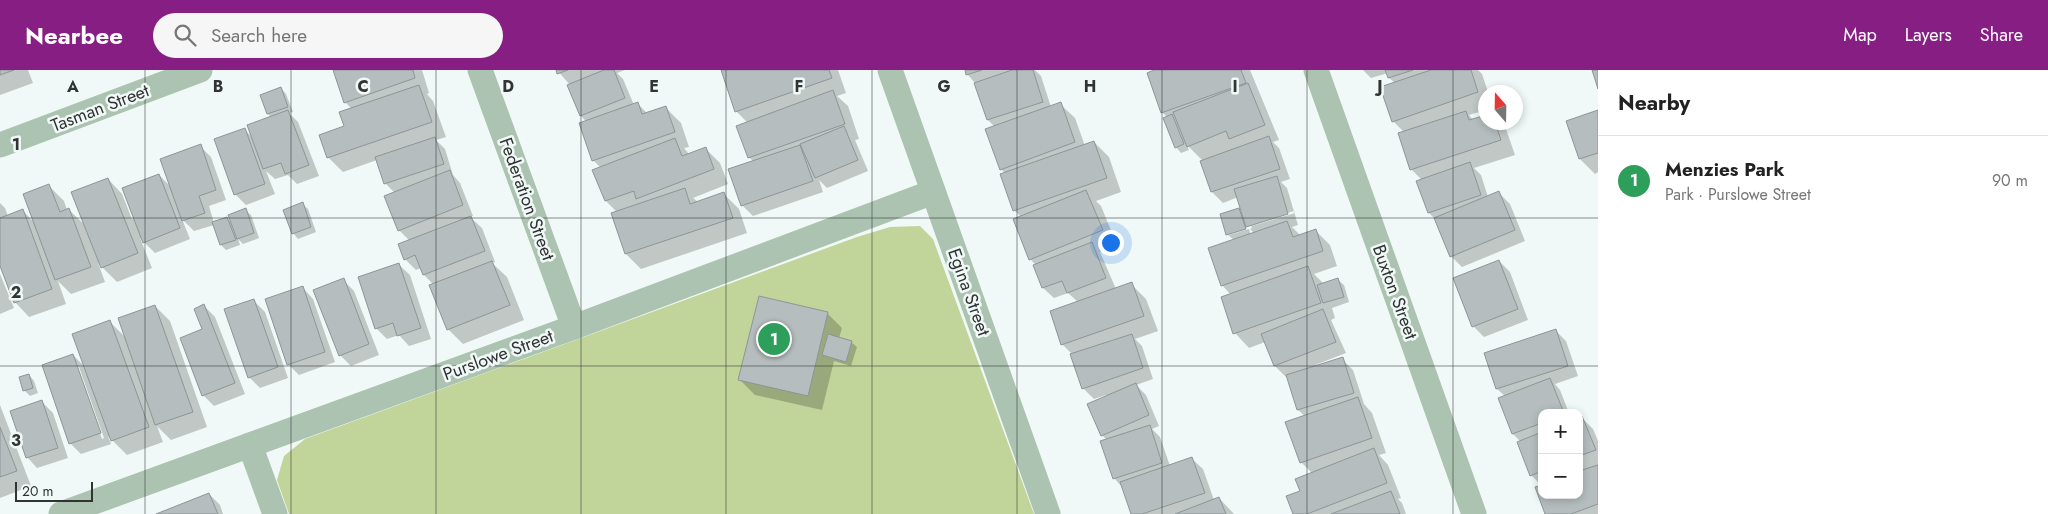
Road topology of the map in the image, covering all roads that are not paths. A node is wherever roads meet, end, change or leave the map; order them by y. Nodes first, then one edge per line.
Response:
1 (200, 70) edge
2 (480, 70) edge
3 (890, 70) edge
4 (1316, 70) edge
5 (0, 145) edge
6 (933, 192) junction
7 (574, 327) junction
8 (250, 445) junction
9 (61, 514) edge
10 (275, 514) edge
11 (1048, 514) edge
12 (1474, 514) edge

1 - 5 street, Tasman Street
2 - 7 street, Federation Street
3 - 6 street, Egina Street
4 - 12 street, Buxton Street
6 - 7 street, Purslowe Street
6 - 11 street, Egina Street
7 - 8 street, Purslowe Street
8 - 9 street, Purslowe Street
8 - 10 street

